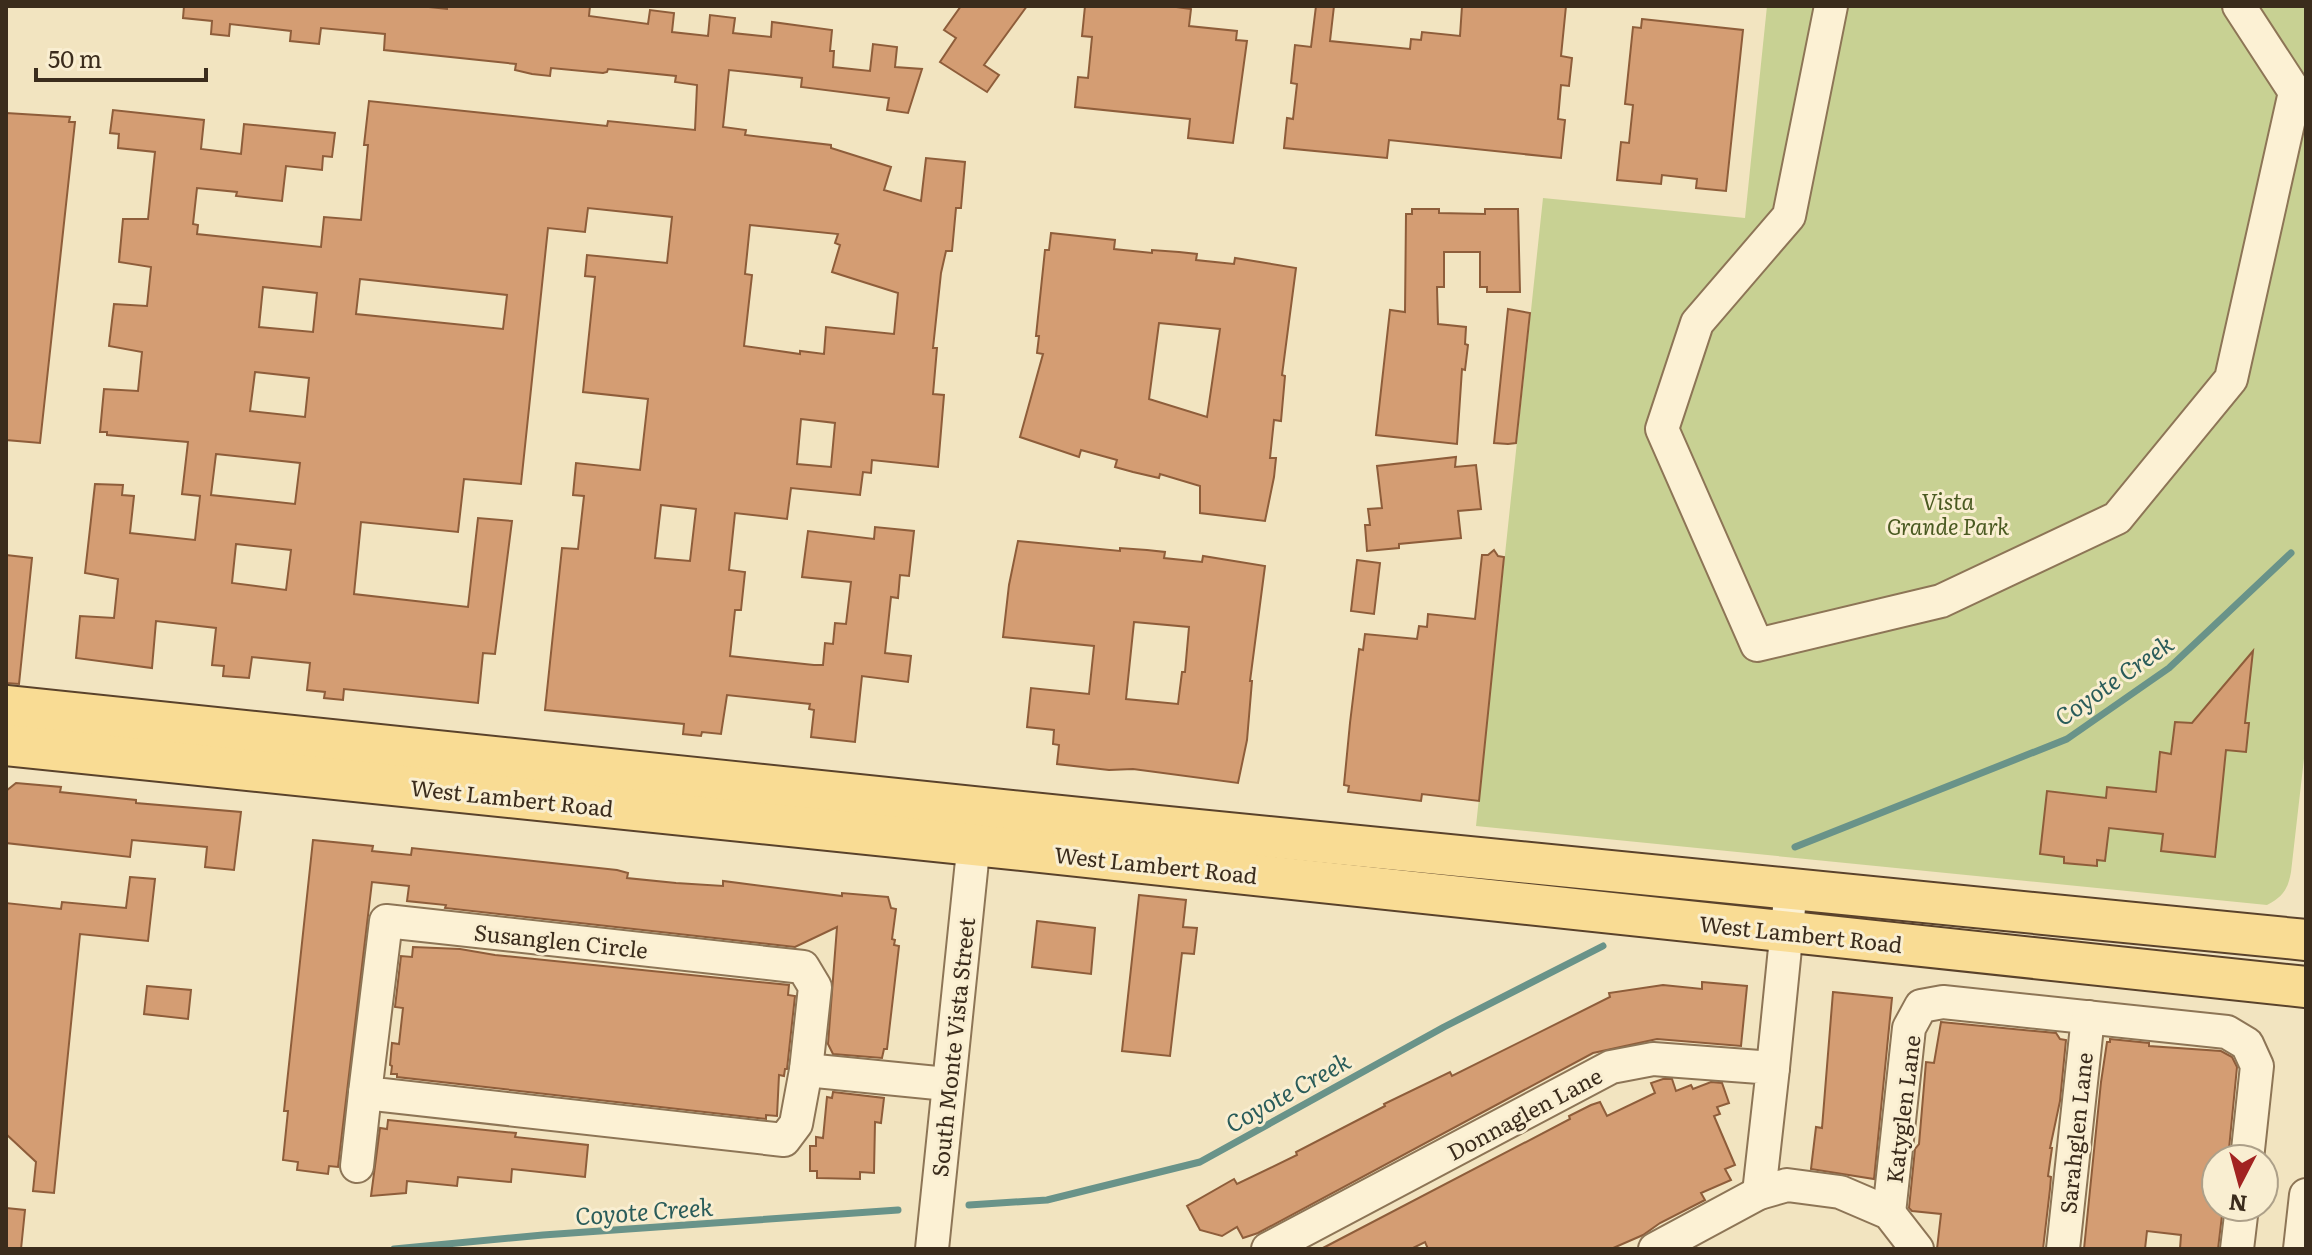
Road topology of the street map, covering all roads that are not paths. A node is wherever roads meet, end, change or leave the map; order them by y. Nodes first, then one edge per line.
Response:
1 (1831, 6) edge
2 (2239, 6) edge
3 (6, 706) edge
4 (6, 745) edge
5 (976, 826) junction
6 (1791, 890) junction
7 (1788, 931) junction
8 (2306, 940) edge
9 (2306, 987) edge
10 (2088, 1017) junction
11 (1773, 1068) junction
12 (806, 1070) junction
13 (947, 1084) junction
14 (365, 1093) junction
15 (2249, 1143) edge
16 (357, 1166) dead end
17 (1759, 1193) junction
18 (2306, 1195) edge
19 (1889, 1213) junction
20 (2240, 1223) edge
21 (932, 1249) edge
22 (1268, 1249) edge
23 (1655, 1249) edge
24 (1917, 1249) edge
25 (2063, 1249) edge
26 (2237, 1249) edge
27 (2300, 1249) edge

1 - 2 street
3 - 5 main road, West Lambert Road
4 - 5 main road, West Lambert Road
5 - 6 main road, West Lambert Road
5 - 7 main road, West Lambert Road
5 - 13 street, South Monte Vista Street
6 - 7 street
6 - 8 main road, West Lambert Road
7 - 9 main road, West Lambert Road
7 - 11 street
10 - 15 street
10 - 19 street, Katyglen Lane
10 - 25 street, Sarahglen Lane
11 - 17 street
11 - 22 street, Donnaglen Lane
12 - 13 street
12 - 14 street, Susanglen Circle
12 - 14 street, Susanglen Circle
13 - 21 street, South Monte Vista Street
14 - 16 street, Susanglen Circle
17 - 19 street
17 - 23 street
18 - 27 street
19 - 24 street
20 - 26 street

